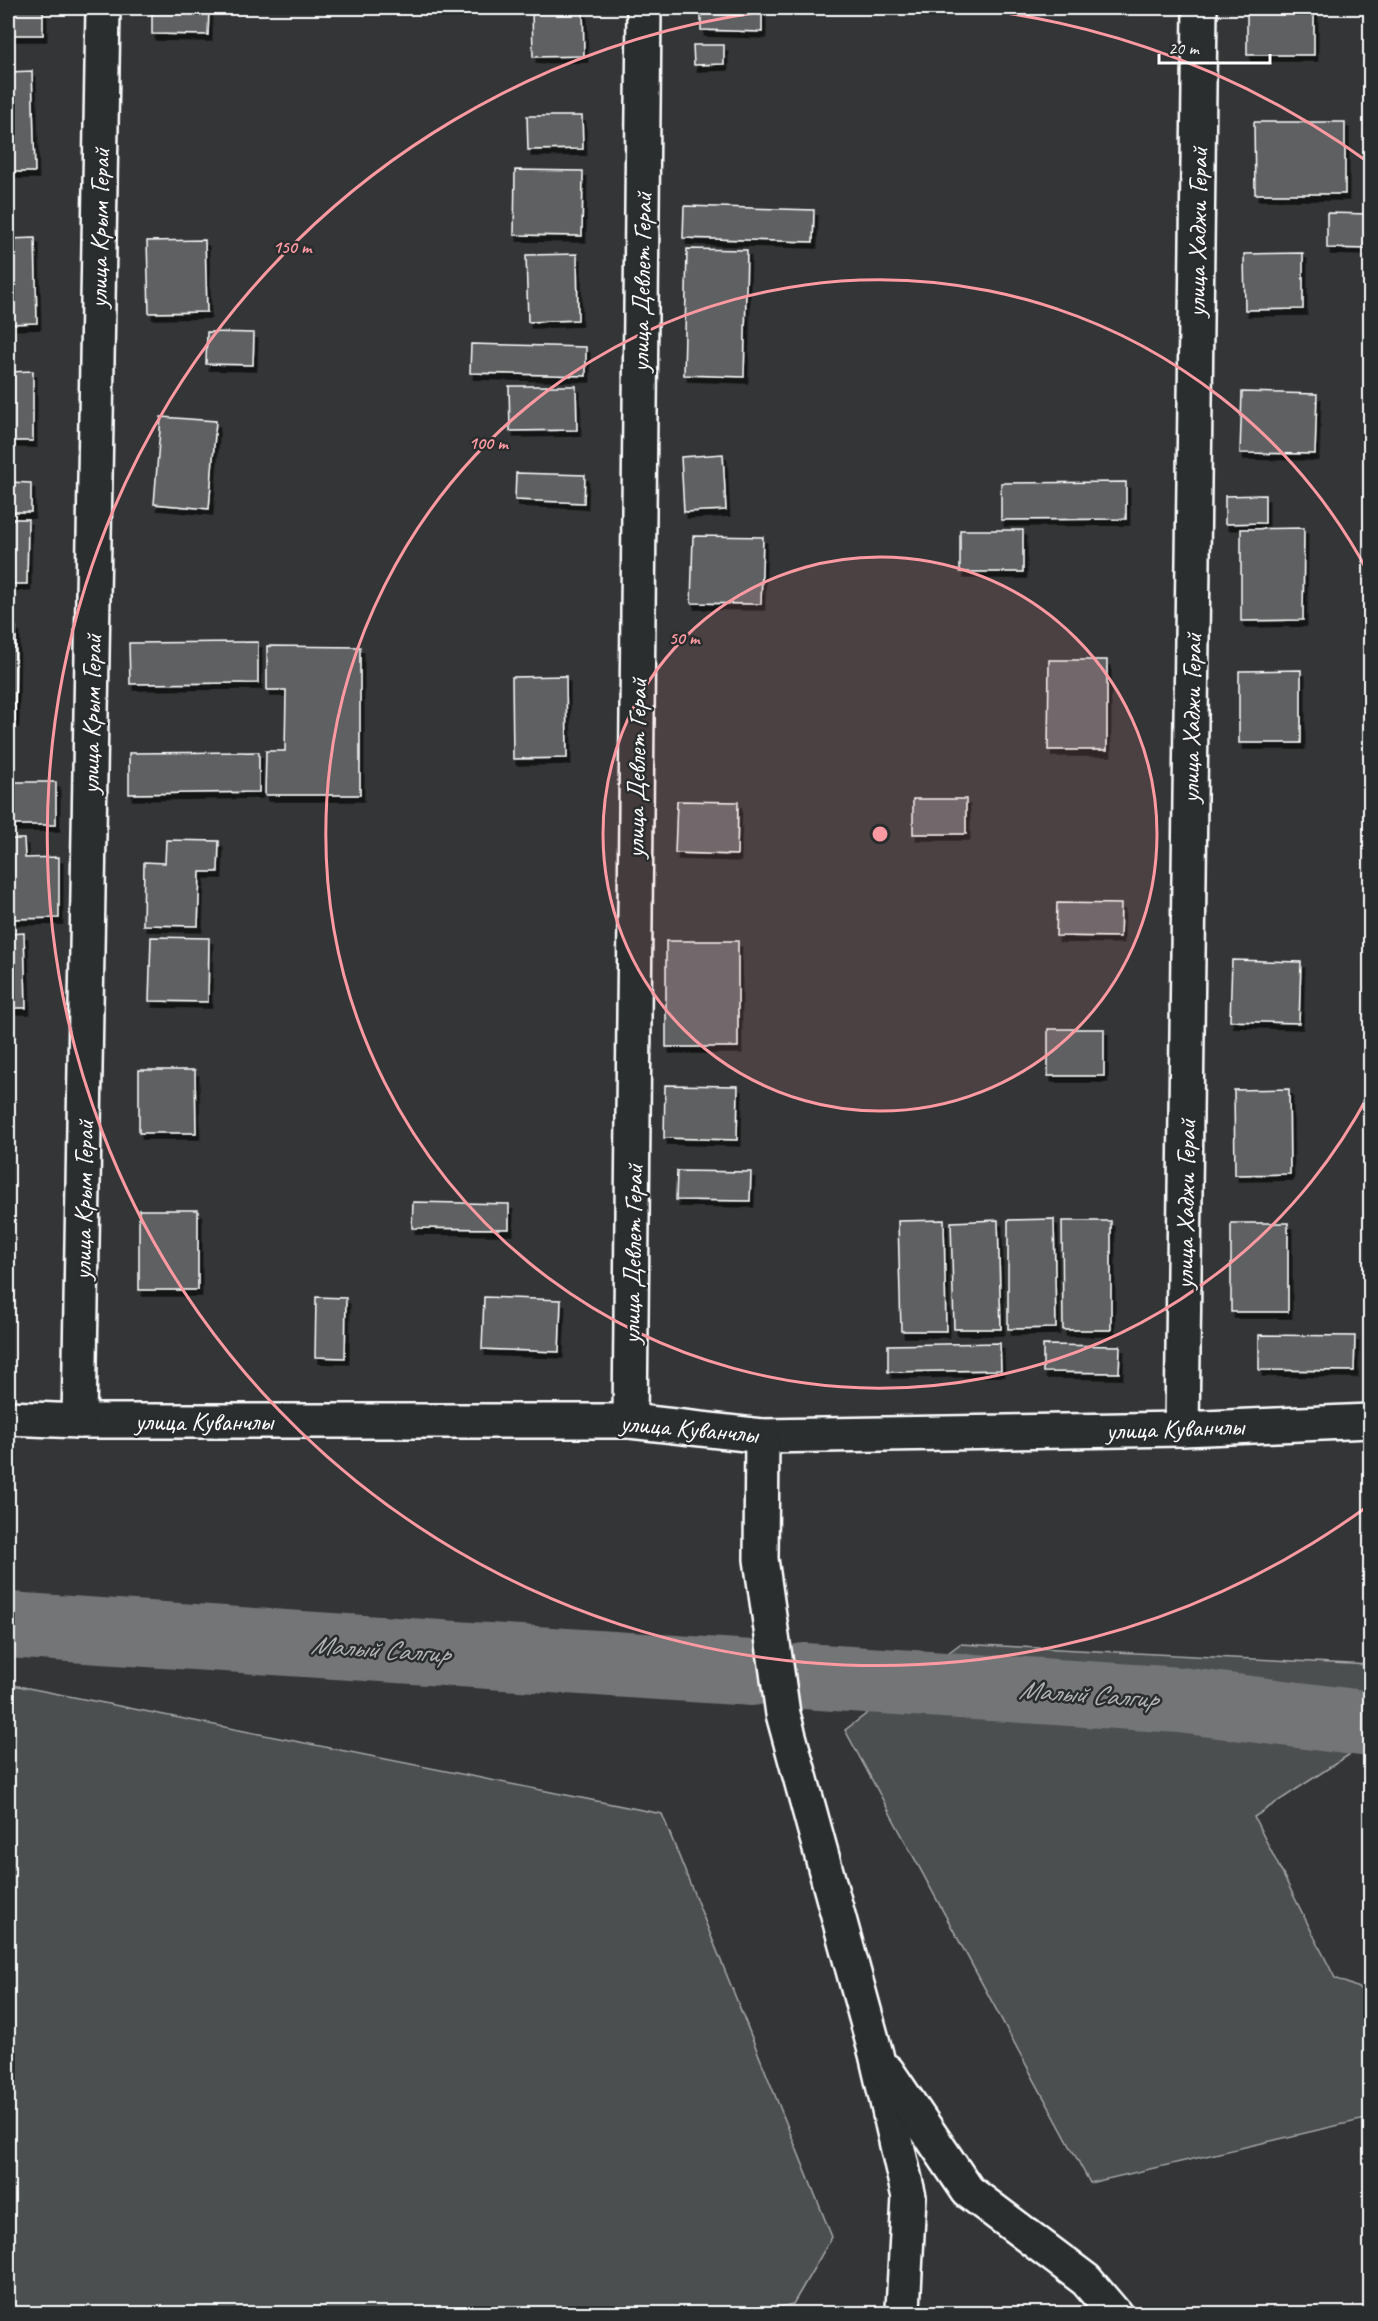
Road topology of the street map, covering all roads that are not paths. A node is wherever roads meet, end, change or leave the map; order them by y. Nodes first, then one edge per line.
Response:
1 (103, 8) edge
2 (644, 8) edge
3 (1200, 8) edge
4 (8, 1418) edge
5 (79, 1421) junction
6 (630, 1421) junction
7 (1371, 1421) edge
8 (1182, 1429) junction
9 (762, 1436) junction
10 (876, 2054) junction
11 (901, 2313) edge
12 (1116, 2313) edge

1 - 5 street, улица Крым Герай
2 - 6 street, улица Девлет Герай
3 - 8 street, улица Хаджи Герай
4 - 5 street, улица Куванчлы
5 - 6 street, улица Куванчлы
6 - 9 street, улица Куванчлы
7 - 8 street, улица Куванчлы
8 - 9 street, улица Куванчлы
9 - 10 street
10 - 11 street
10 - 12 street

